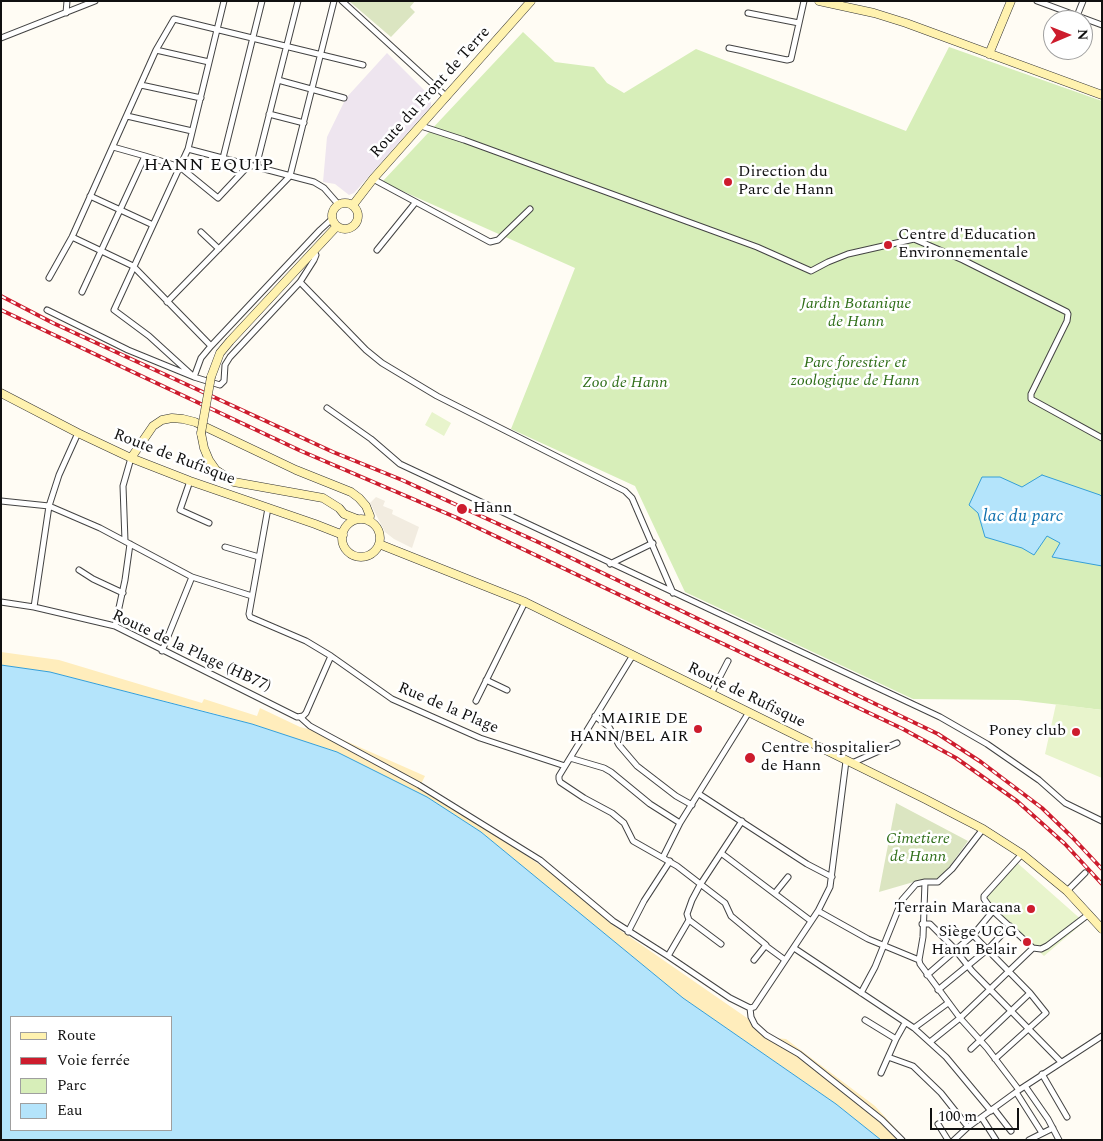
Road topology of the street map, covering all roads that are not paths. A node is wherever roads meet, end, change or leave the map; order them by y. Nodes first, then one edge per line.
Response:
1 (67, 1) edge
2 (95, 1) edge
3 (224, 1) edge
4 (262, 1) edge
5 (298, 1) edge
6 (334, 1) edge
7 (342, 1) edge
8 (531, 1) edge
9 (804, 1) edge
10 (819, 1) edge
11 (1011, 1) edge
12 (1037, 1) edge
13 (823, 2) edge
14 (1061, 10) edge
15 (66, 13) junction
16 (748, 13) dead end
17 (799, 23) junction
18 (217, 30) junction
19 (1, 38) edge
20 (253, 38) junction
21 (287, 46) junction
22 (729, 48) dead end
23 (156, 50) junction
24 (989, 54) junction
25 (321, 55) junction
26 (209, 62) junction
27 (363, 65) dead end
28 (278, 80) junction
29 (141, 85) junction
30 (312, 89) junction
31 (1102, 95) edge
32 (446, 97) junction
33 (201, 98) junction
34 (344, 98) dead end
35 (269, 114) junction
36 (127, 116) junction
37 (304, 123) junction
38 (421, 126) junction
39 (192, 132) junction
40 (113, 148) junction
41 (188, 149) junction
42 (145, 156) junction
43 (223, 158) junction
44 (249, 165) junction
45 (180, 167) junction
46 (256, 167) junction
47 (290, 176) junction
48 (373, 179) junction
49 (90, 196) junction
50 (415, 202) junction
51 (338, 204) junction
52 (353, 205) junction
53 (120, 210) junction
54 (530, 210) dead end
55 (335, 223) junction
56 (153, 225) junction
57 (320, 230) junction
58 (201, 232) dead end
59 (72, 237) junction
60 (327, 237) junction
61 (219, 249) junction
62 (378, 250) dead end
63 (102, 251) junction
64 (313, 251) junction
65 (133, 266) junction
66 (49, 278) dead end
67 (300, 282) junction
68 (82, 292) dead end
69 (167, 302) junction
70 (47, 310) dead end
71 (211, 346) junction
72 (194, 377) junction
73 (1, 393) edge
74 (327, 408) dead end
75 (78, 433) junction
76 (1102, 438) edge
77 (131, 458) junction
78 (190, 481) junction
79 (1, 501) edge
80 (49, 506) junction
81 (268, 508) junction
82 (344, 514) junction
83 (357, 520) junction
84 (369, 521) junction
85 (208, 523) dead end
86 (346, 527) junction
87 (343, 536) junction
88 (127, 543) junction
89 (653, 543) junction
90 (379, 544) junction
91 (225, 547) dead end
92 (259, 557) junction
93 (610, 564) junction
94 (79, 570) dead end
95 (192, 577) junction
96 (123, 593) junction
97 (673, 593) junction
98 (252, 596) junction
99 (1, 602) edge
100 (525, 602) junction
101 (34, 607) junction
102 (115, 626) junction
103 (162, 651) junction
104 (332, 656) junction
105 (633, 656) junction
106 (728, 661) dead end
107 (486, 680) junction
108 (507, 690) dead end
109 (711, 694) junction
110 (476, 701) dead end
111 (749, 712) junction
112 (596, 716) junction
113 (300, 717) junction
114 (897, 743) dead end
115 (570, 758) junction
116 (849, 762) junction
117 (565, 766) junction
118 (699, 794) junction
119 (692, 805) junction
120 (742, 821) junction
121 (1102, 821) edge
122 (680, 823) junction
123 (983, 829) junction
124 (721, 853) junction
125 (1022, 854) junction
126 (663, 856) junction
127 (670, 861) junction
128 (1085, 873) dead end
129 (788, 877) dead end
130 (832, 877) junction
131 (925, 882) junction
132 (700, 885) junction
133 (1067, 891) junction
134 (775, 893) junction
135 (818, 911) junction
136 (994, 911) junction
137 (1089, 914) junction
138 (689, 920) junction
139 (811, 921) junction
140 (922, 924) junction
141 (1010, 926) junction
142 (1102, 929) edge
143 (628, 932) junction
144 (973, 935) junction
145 (721, 944) dead end
146 (766, 946) junction
147 (884, 947) junction
148 (794, 948) junction
149 (1033, 948) junction
150 (955, 950) junction
151 (988, 950) junction
152 (668, 956) junction
153 (754, 960) dead end
154 (785, 960) junction
155 (919, 960) junction
156 (968, 966) junction
157 (1009, 971) junction
158 (927, 975) junction
159 (989, 988) junction
160 (938, 990) junction
161 (861, 993) junction
162 (1030, 993) junction
163 (948, 1003) junction
164 (750, 1008) junction
165 (1010, 1010) junction
166 (960, 1018) junction
167 (865, 1020) dead end
168 (905, 1023) junction
169 (914, 1028) junction
170 (1027, 1029) junction
171 (1102, 1036) edge
172 (896, 1039) junction
173 (980, 1040) junction
174 (930, 1042) junction
175 (971, 1049) dead end
176 (888, 1057) junction
177 (995, 1059) junction
178 (1061, 1062) junction
179 (881, 1073) dead end
180 (1042, 1074) junction
181 (1025, 1086) junction
182 (1018, 1091) junction
183 (993, 1110) junction
184 (1067, 1117) dead end
185 (982, 1118) junction
186 (938, 1124) dead end
187 (968, 1127) junction
188 (1054, 1128) junction
189 (1011, 1131) dead end
190 (1042, 1133) junction
191 (902, 1140) edge
192 (948, 1140) edge
193 (954, 1140) edge
194 (996, 1140) edge
195 (1029, 1140) edge
196 (1059, 1140) edge

1 - 15 street
2 - 15 street
3 - 18 street
4 - 20 street
5 - 21 street
6 - 25 street
7 - 32 street
8 - 32 main road, Route du Front de Terre
9 - 17 street
10 - 13 main road
11 - 24 main road
12 - 14 street
13 - 24 main road
15 - 19 street
16 - 17 street
17 - 22 street
18 - 20 street
18 - 23 street
18 - 26 street
20 - 21 street
20 - 43 street
21 - 25 street
21 - 28 street
23 - 26 street
23 - 29 street
24 - 31 main road
25 - 27 street
25 - 30 street
26 - 33 street
28 - 30 street
28 - 35 street
29 - 33 street
29 - 36 street
30 - 34 street
30 - 37 street
32 - 38 main road, Route du Front de Terre
33 - 39 street
35 - 37 street
35 - 46 street
36 - 39 street
36 - 40 street
37 - 47 street
38 - 48 main road, Route du Front de Terre
38 - 76 street
39 - 41 street
40 - 42 street
40 - 49 street
41 - 43 street
41 - 45 street
42 - 45 street
42 - 53 street
43 - 44 street
44 - 45 street
44 - 46 street
45 - 56 street
46 - 47 street
47 - 51 street
47 - 61 street
48 - 50 street
48 - 52 main road, Route du Front de Terre
49 - 53 street
49 - 59 street
50 - 54 street
50 - 62 street
51 - 52 main road
51 - 55 main road
52 - 55 main road
53 - 56 street
53 - 63 street
55 - 57 street
55 - 60 main road
56 - 65 street
57 - 60 street
57 - 71 street
58 - 61 street
59 - 63 street
59 - 66 street
60 - 64 main road
61 - 69 street
63 - 65 street
63 - 68 street
64 - 67 street
64 - 82 main road, bridge
65 - 69 street
65 - 72 street
67 - 72 street
67 - 89 street
69 - 71 street
70 - 72 street
71 - 72 street
73 - 75 main road, Route de Rufisque
74 - 93 street
75 - 77 main road, Route de Rufisque
75 - 80 street
77 - 78 main road, Route de Rufisque
77 - 84 main road
77 - 88 street
78 - 81 main road, Route de Rufisque
78 - 85 street
79 - 80 street
80 - 88 street
80 - 101 street
81 - 87 main road, Route de Rufisque
81 - 92 street
82 - 83 main road
82 - 86 main road
83 - 84 main road
83 - 86 main road
84 - 90 main road
86 - 87 main road
87 - 90 main road
88 - 95 street
88 - 96 street
89 - 93 street
89 - 97 street
90 - 100 main road, Route de Rufisque
91 - 92 street
92 - 98 street
93 - 97 street
94 - 96 street
95 - 98 street
95 - 103 street
96 - 102 street
97 - 121 street
98 - 104 street, Rue de la Plage
99 - 101 street, Route de la Plage (HB77)
100 - 105 main road, Route de Rufisque
100 - 107 street
101 - 102 street, Route de la Plage (HB77)
102 - 103 street, Route de la Plage (HB77)
103 - 113 street, Route de la Plage (HB77)
104 - 113 street
104 - 117 street, Rue de la Plage
105 - 109 main road, Route de Rufisque
105 - 112 street
106 - 109 street
107 - 108 street
107 - 110 street
109 - 111 main road, Route de Rufisque
111 - 116 main road, Route de Rufisque
111 - 118 street
112 - 115 street
112 - 119 street
113 - 143 street, Route de la Plage (HB77)
114 - 116 street
115 - 117 street
115 - 122 street
116 - 123 main road, Route de Rufisque
116 - 130 street
117 - 126 street
118 - 119 street
118 - 120 street
119 - 122 street
120 - 124 street
120 - 130 street
122 - 126 street
123 - 125 main road, Route de Rufisque
123 - 131 street
124 - 132 street
124 - 134 street
125 - 133 main road, Route de Rufisque
125 - 136 street
126 - 127 street
127 - 132 street
127 - 143 street
128 - 133 street
129 - 134 street
130 - 135 street
131 - 140 street
131 - 147 street
132 - 138 street
132 - 146 street
133 - 137 main road, Route de Rufisque
134 - 139 street
135 - 139 street
135 - 147 street
136 - 141 street
136 - 144 street
137 - 142 main road, Route de Rufisque
137 - 149 street
138 - 145 street
138 - 152 street
139 - 148 street
140 - 150 street
140 - 155 street
141 - 149 street
141 - 151 street
143 - 152 street, Route de la Plage (HB77)
144 - 150 street
144 - 151 street
146 - 153 street
146 - 154 street
147 - 155 street
147 - 161 street
148 - 154 street
148 - 161 street
149 - 157 street
150 - 156 street
150 - 158 street
151 - 156 street
151 - 157 street
152 - 164 street, Route de la Plage (HB77)
154 - 164 street
155 - 158 street
156 - 159 street
156 - 160 street
157 - 159 street
157 - 162 street
158 - 160 street
159 - 165 street
159 - 166 street
160 - 163 street
161 - 168 street
162 - 165 street
162 - 170 street
163 - 166 street
163 - 169 street
164 - 191 street
165 - 170 street
165 - 173 street
166 - 173 street
166 - 174 street
167 - 172 street
168 - 169 street
168 - 172 street
169 - 174 street
170 - 177 street
170 - 178 street
171 - 178 street
172 - 176 street
173 - 175 street
173 - 177 street
174 - 183 street
176 - 179 street
176 - 187 street
177 - 182 street
178 - 180 street
180 - 181 street
180 - 184 street
181 - 182 street
181 - 188 street
182 - 183 street
182 - 190 street
183 - 185 street
183 - 189 street
185 - 187 street
185 - 194 street
186 - 192 street
187 - 193 street
188 - 190 street
188 - 196 street
190 - 195 street

